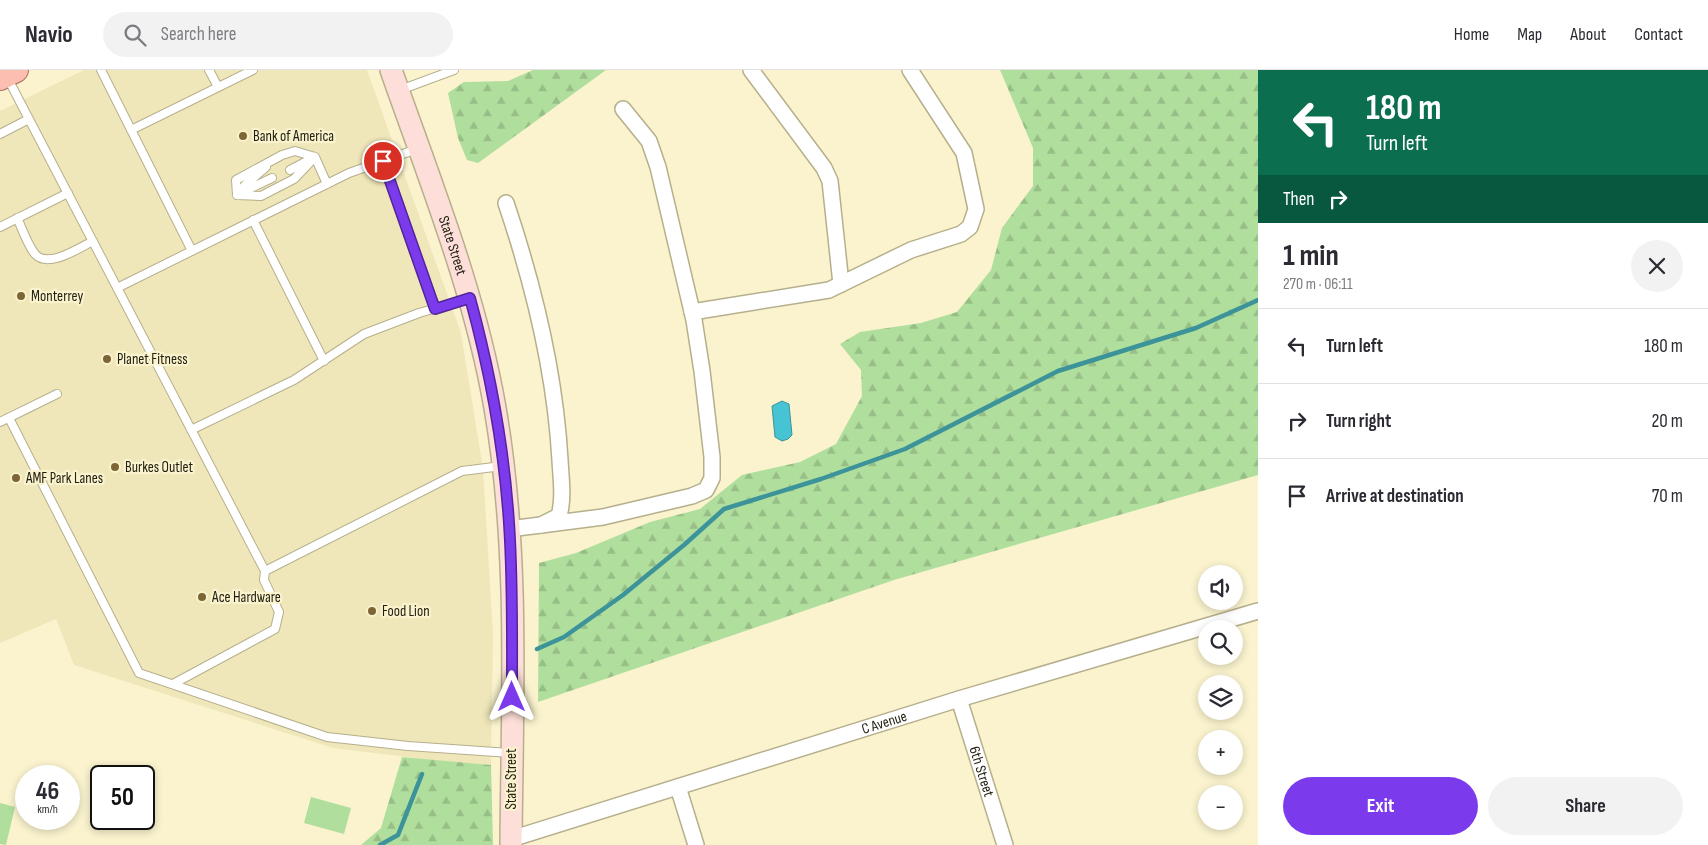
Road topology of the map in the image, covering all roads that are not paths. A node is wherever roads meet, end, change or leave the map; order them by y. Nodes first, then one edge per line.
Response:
1 (101, 70) edge
2 (209, 70) edge
3 (253, 70) edge
4 (391, 70) edge
5 (454, 70) edge
6 (751, 70) edge
7 (910, 70) edge
8 (8, 74) edge
9 (218, 87) junction
10 (398, 91) junction
11 (623, 110) dead end
12 (29, 119) junction
13 (131, 130) junction
14 (0, 134) edge
15 (419, 149) junction
16 (315, 157) junction
17 (383, 161) junction
18 (290, 170) dead end
19 (272, 178) dead end
20 (327, 184) junction
21 (68, 193) junction
22 (237, 195) junction
23 (506, 203) dead end
24 (17, 218) junction
25 (253, 220) junction
26 (0, 227) edge
27 (93, 241) junction
28 (192, 251) junction
29 (841, 284) junction
30 (117, 288) junction
31 (470, 298) junction
32 (435, 309) junction
33 (692, 312) junction
34 (324, 361) junction
35 (57, 394) dead end
36 (8, 418) junction
37 (0, 422) edge
38 (192, 430) junction
39 (503, 466) junction
40 (541, 525) junction
41 (509, 530) junction
42 (265, 571) junction
43 (1258, 611) edge
44 (173, 684) junction
45 (959, 699) junction
46 (511, 752) junction
47 (678, 787) junction
48 (512, 842) edge
49 (696, 845) edge
50 (1005, 845) edge

1 - 13 lane
2 - 9 lane
3 - 9 lane
4 - 10 main road, State Street
5 - 10 lane
6 - 29 street
7 - 29 street
8 - 12 lane
9 - 13 lane
10 - 15 main road, State Street
11 - 33 street
12 - 14 lane
12 - 21 lane
13 - 28 lane
15 - 17 lane
15 - 31 main road, State Street
16 - 18 lane
16 - 20 lane
16 - 22 lane
16 - 22 lane
17 - 20 lane
17 - 32 lane
19 - 22 lane
20 - 25 lane
21 - 24 lane
21 - 27 lane
23 - 40 street
24 - 26 lane
24 - 27 lane
25 - 28 lane
25 - 34 lane
27 - 30 lane
28 - 30 lane
29 - 33 street
30 - 38 lane
31 - 32 lane
31 - 39 main road, State Street
32 - 34 lane
33 - 40 street
34 - 38 lane
35 - 36 lane
36 - 37 lane
36 - 44 lane
38 - 42 lane
39 - 41 main road, State Street
39 - 42 lane
40 - 41 street
41 - 46 main road, State Street
42 - 44 lane
43 - 45 street, C Avenue
44 - 46 lane
45 - 47 street, C Avenue
45 - 50 street, 6th Street
46 - 48 main road, State Street
47 - 48 street, C Avenue
47 - 49 street

